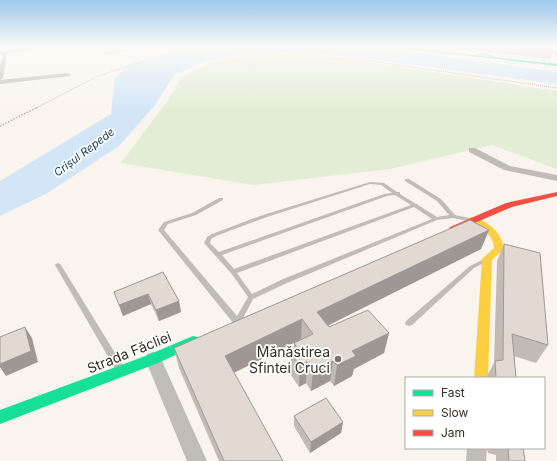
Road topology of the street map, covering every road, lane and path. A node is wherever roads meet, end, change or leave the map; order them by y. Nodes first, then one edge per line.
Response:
1 (119, 69) edge
2 (423, 69) edge
3 (68, 75) dead end
4 (0, 82) edge
5 (557, 88) edge
6 (0, 126) edge
7 (472, 150) dead end
8 (557, 178) edge
9 (407, 180) dead end
10 (398, 193) junction
11 (557, 194) edge
12 (221, 200) dead end
13 (416, 205) junction
14 (453, 216) junction
15 (436, 219) junction
16 (472, 220) junction
17 (444, 233) edge
18 (217, 255) junction
19 (487, 259) junction
20 (58, 265) dead end
21 (233, 272) junction
22 (251, 297) junction
23 (251, 316) edge
24 (234, 323) junction
25 (409, 323) dead end
26 (202, 337) edge
27 (153, 359) junction
28 (121, 371) junction
29 (481, 377) edge
30 (0, 417) edge
31 (477, 449) edge
32 (198, 461) edge
33 (476, 461) edge

1 - 6 path
2 - 5 path
3 - 4 street
7 - 8 street
9 - 14 lane
10 - 13 lane
10 - 18 lane
10 - 18 lane
11 - 16 main road
12 - 24 lane
13 - 15 lane
13 - 21 lane
14 - 15 lane
14 - 16 lane
15 - 22 lane
16 - 17 main road
16 - 19 main road
18 - 21 lane
19 - 25 lane
19 - 29 main road
20 - 28 lane
21 - 22 lane
22 - 24 lane
23 - 24 main road
26 - 27 main road, Strada Făcliei
27 - 28 main road, Strada Făcliei
27 - 32 street
28 - 30 main road, Strada Făcliei
31 - 33 street

